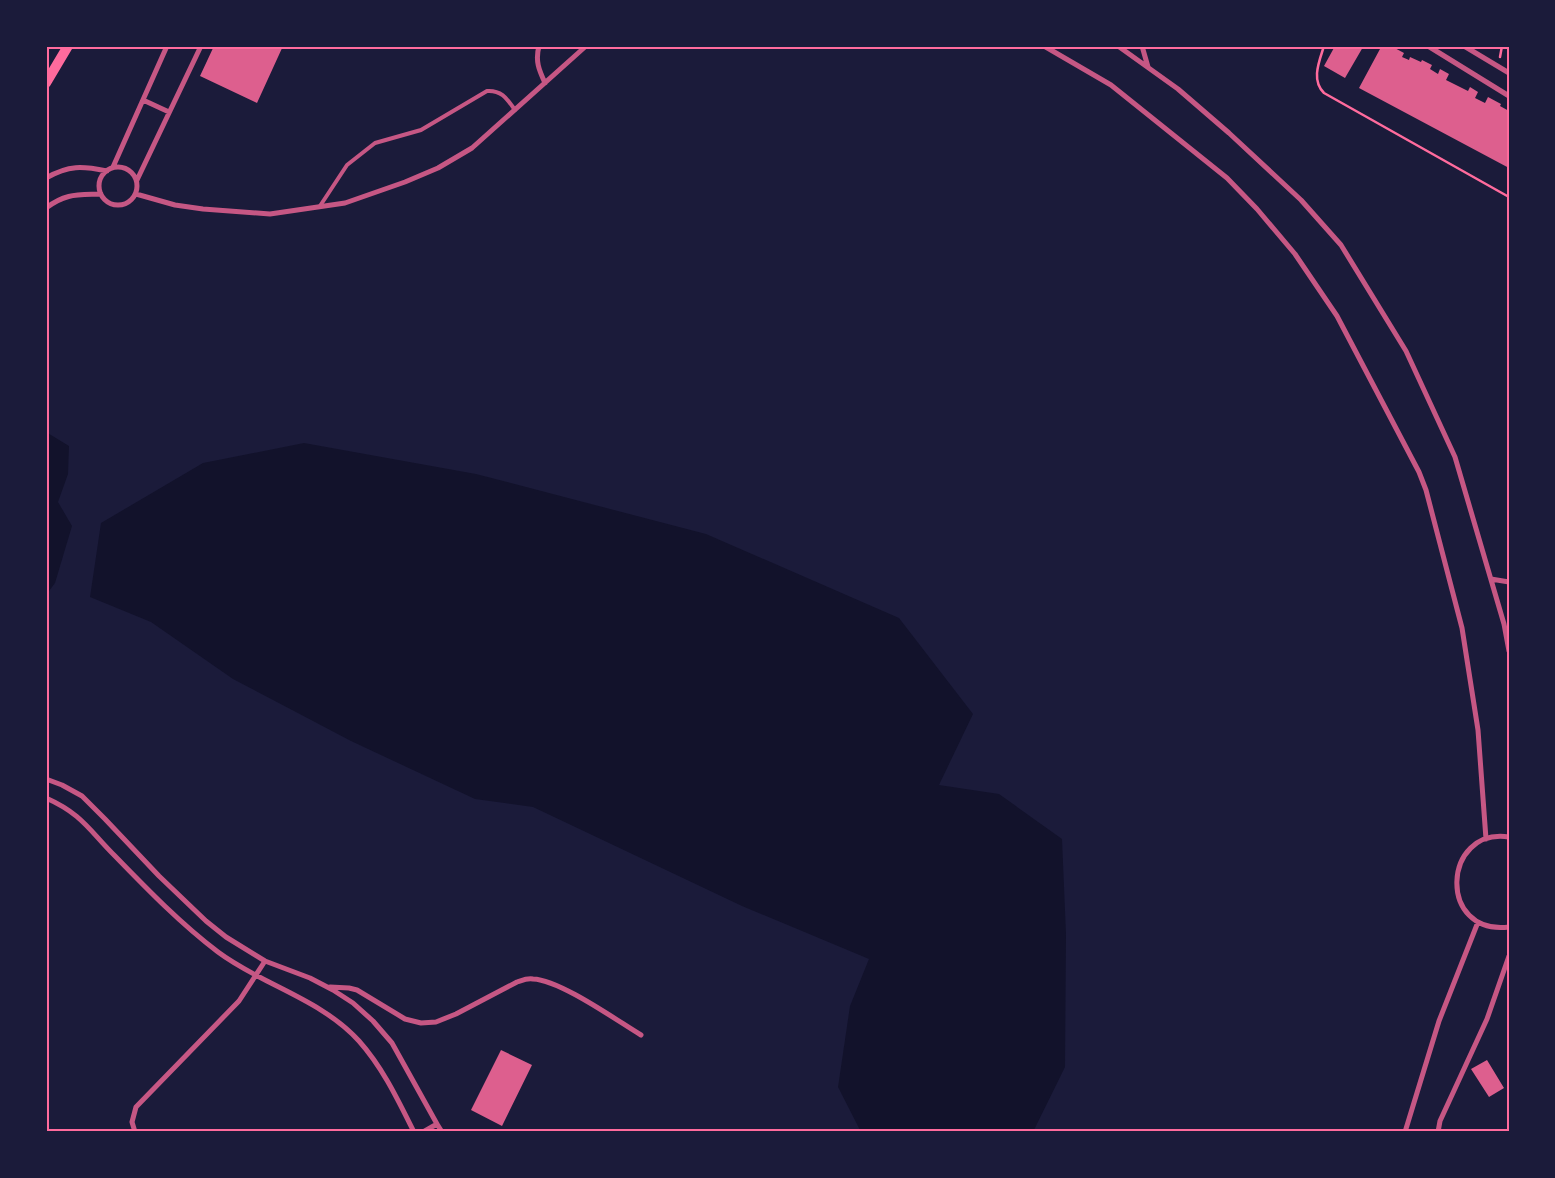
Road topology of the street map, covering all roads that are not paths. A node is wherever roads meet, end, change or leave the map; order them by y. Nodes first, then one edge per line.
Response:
1 (68, 46) edge
2 (167, 46) edge
3 (201, 46) edge
4 (539, 46) edge
5 (586, 46) edge
6 (1044, 46) edge
7 (1118, 46) edge
8 (1142, 46) edge
9 (1428, 46) edge
10 (1464, 46) edge
11 (1148, 68) junction
12 (1509, 73) edge
13 (46, 83) edge
14 (545, 83) junction
15 (1509, 96) edge
16 (143, 100) junction
17 (515, 110) junction
18 (169, 112) junction
19 (113, 167) junction
20 (107, 171) junction
21 (46, 178) edge
22 (136, 180) junction
23 (101, 194) junction
24 (136, 194) junction
25 (320, 206) junction
26 (46, 208) edge
27 (1491, 579) junction
28 (1509, 582) edge
29 (1509, 613) edge
30 (1502, 619) junction
31 (1509, 651) edge
32 (46, 779) edge
33 (46, 798) edge
34 (1509, 837) edge
35 (1486, 839) junction
36 (1478, 922) junction
37 (1509, 928) edge
38 (1509, 956) edge
39 (265, 961) junction
40 (256, 975) junction
41 (327, 987) junction
42 (641, 1035) dead end
43 (437, 1124) junction
44 (135, 1132) edge
45 (414, 1132) edge
46 (423, 1132) edge
47 (442, 1132) edge
48 (1405, 1132) edge
49 (1438, 1132) edge

1 - 13 main road
2 - 16 street
3 - 18 street
4 - 14 street
5 - 14 street
6 - 35 street
7 - 11 street
8 - 11 street
9 - 15 street
10 - 12 street
11 - 27 street
14 - 17 street
16 - 18 street
16 - 19 street
17 - 25 street
17 - 25 lane
18 - 22 street
19 - 20 street
19 - 22 street
20 - 21 street
20 - 23 street
22 - 24 street
23 - 24 street
23 - 26 street
24 - 25 street
27 - 28 street
27 - 30 street
29 - 30 street
30 - 31 street
32 - 39 street
33 - 40 street
34 - 35 street
35 - 36 street
36 - 37 street
36 - 48 street
38 - 49 street
39 - 40 street
39 - 41 street
40 - 44 street
40 - 45 street
41 - 42 street
41 - 43 street
43 - 46 street
43 - 47 street

